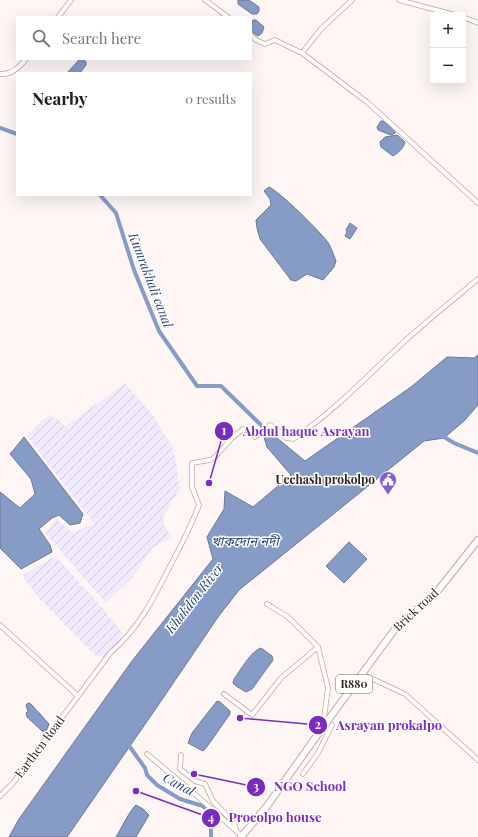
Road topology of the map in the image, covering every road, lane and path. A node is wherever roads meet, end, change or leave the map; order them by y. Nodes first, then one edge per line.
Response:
1 (71, 0) edge
2 (205, 0) edge
3 (352, 0) edge
4 (398, 0) edge
5 (444, 12) edge
6 (59, 16) edge
7 (227, 16) edge
8 (466, 18) edge
9 (478, 23) edge
10 (252, 36) edge
11 (302, 53) junction
12 (25, 60) edge
13 (0, 74) edge
14 (478, 203) edge
15 (478, 279) edge
16 (478, 540) edge
17 (267, 604) dead end
18 (0, 625) edge
19 (318, 647) junction
20 (362, 674) junction
21 (224, 694) dead end
22 (78, 696) junction
23 (332, 725) dead end
24 (321, 729) junction
25 (326, 736) junction
26 (147, 754) dead end
27 (181, 755) dead end
28 (478, 760) edge
29 (303, 774) dead end
30 (0, 796) edge
31 (241, 835) edge

1 - 6 street
2 - 7 street
3 - 11 street
4 - 5 street
8 - 9 street
10 - 11 street
11 - 14 street
12 - 13 street
15 - 22 street, Earthen Road
16 - 20 main road, Brick road / R880
17 - 19 street
18 - 22 street
19 - 21 street
19 - 24 street
20 - 24 main road, Brick road / R880
20 - 28 street
22 - 30 street, Earthen Road
23 - 25 street
24 - 25 street
24 - 31 main road, Brick road / R880
25 - 29 street
26 - 31 street
27 - 31 street

